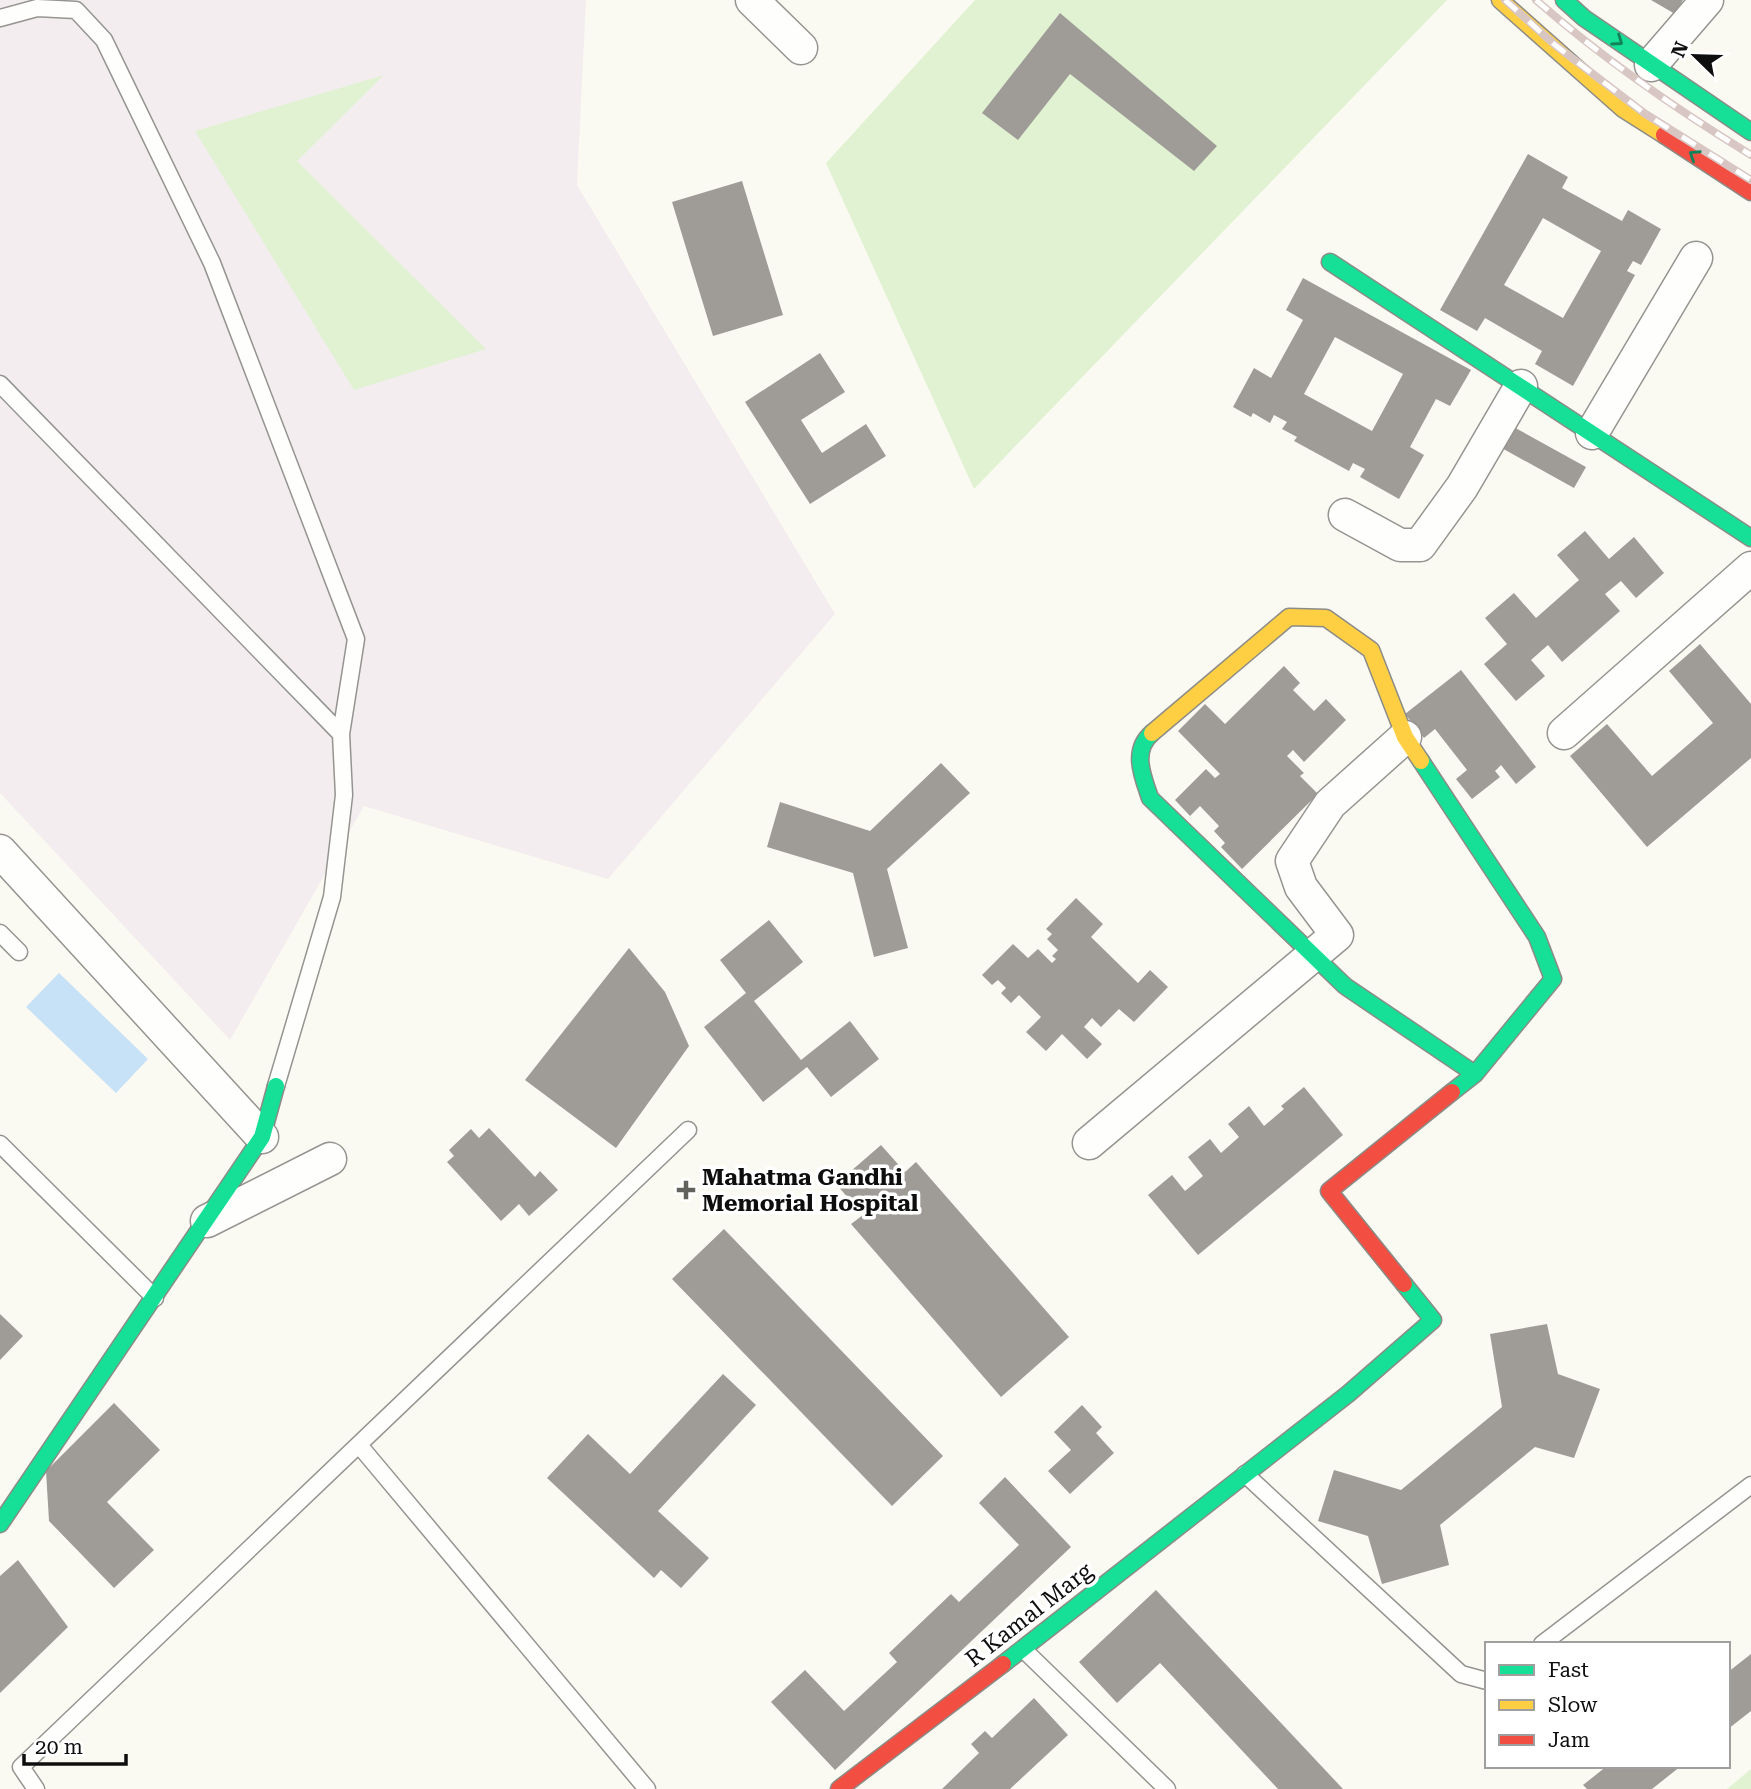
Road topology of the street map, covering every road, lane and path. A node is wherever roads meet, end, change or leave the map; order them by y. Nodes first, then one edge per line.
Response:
1 (752, 0) edge
2 (1500, 0) edge
3 (1564, 0) edge
4 (1707, 0) edge
5 (0, 18) edge
6 (802, 48) dead end
7 (1651, 65) junction
8 (1751, 132) edge
9 (1751, 192) edge
10 (1696, 258) dead end
11 (1331, 262) dead end
12 (0, 384) edge
13 (1521, 386) junction
14 (1592, 433) junction
15 (1345, 515) dead end
16 (1751, 538) edge
17 (1751, 568) edge
18 (1564, 733) dead end
19 (341, 734) junction
20 (1405, 737) junction
21 (0, 851) edge
22 (0, 933) edge
23 (19, 952) dead end
24 (1314, 956) junction
25 (1475, 1074) junction
26 (275, 1086) joint
27 (688, 1130) dead end
28 (262, 1137) junction
29 (1089, 1143) dead end
30 (0, 1144) edge
31 (330, 1159) dead end
32 (207, 1221) junction
33 (155, 1298) junction
34 (359, 1444) junction
35 (1245, 1474) junction
36 (1751, 1485) edge
37 (0, 1524) edge
38 (1545, 1642) edge
39 (1023, 1649) junction
40 (1485, 1680) edge
41 (36, 1789) edge
42 (647, 1789) edge
43 (839, 1789) edge
44 (1167, 1789) edge

1 - 6 street
9 -> 2 street
3 -> 7 street
4 - 7 street
5 - 19 lane
7 - 8 street
10 - 14 street
11 - 13 street
12 - 19 lane
13 - 14 street
13 - 15 street
14 - 16 street
17 - 18 street
19 - 26 lane
20 - 24 street
20 - 24 street
20 - 25 street
21 - 28 street
22 - 23 lane
24 - 25 street
24 - 29 street
25 - 35 street, R Kamal Marg
26 - 28 street
27 - 34 lane
28 - 32 street
30 - 33 lane
31 - 32 street
32 - 33 street
33 - 37 street
34 - 41 lane
34 - 42 lane
35 - 39 street, R Kamal Marg
35 - 40 lane
36 - 38 lane
39 - 43 street, R Kamal Marg
39 - 44 lane

